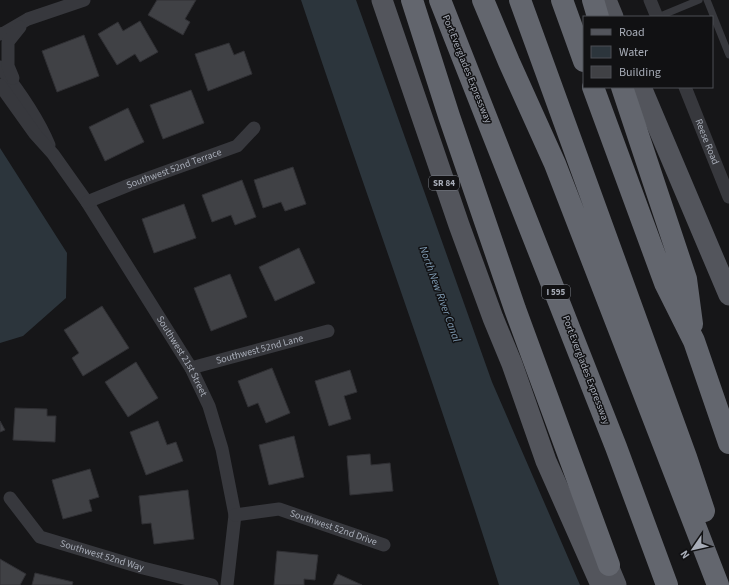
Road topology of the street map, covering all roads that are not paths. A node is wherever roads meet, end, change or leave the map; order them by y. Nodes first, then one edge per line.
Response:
1 (84, 0) edge
2 (382, 0) edge
3 (412, 0) edge
4 (440, 0) edge
5 (483, 0) edge
6 (520, 0) edge
7 (562, 0) edge
8 (593, 0) edge
9 (606, 0) edge
10 (650, 0) edge
11 (699, 0) edge
12 (707, 0) edge
13 (598, 16) edge
14 (613, 16) edge
15 (658, 16) edge
16 (660, 16) edge
17 (24, 21) junction
18 (0, 34) edge
19 (729, 56) edge
20 (583, 58) edge
21 (0, 67) edge
22 (0, 85) edge
23 (17, 88) junction
24 (594, 88) edge
25 (622, 88) edge
26 (641, 88) edge
27 (685, 88) edge
28 (254, 128) dead end
29 (53, 154) junction
30 (729, 197) edge
31 (87, 202) junction
32 (729, 295) edge
33 (328, 331) dead end
34 (694, 341) junction
35 (512, 364) junction
36 (191, 368) junction
37 (729, 443) edge
38 (10, 498) dead end
39 (235, 515) junction
40 (384, 545) dead end
41 (609, 565) junction
42 (212, 585) edge
43 (227, 585) edge
44 (601, 585) edge
45 (616, 585) edge
46 (667, 585) edge
47 (718, 585) edge
48 (727, 585) edge

1 - 17 street
2 - 35 main road, SR 84
3 - 41 highway
4 - 46 highway, Port Everglades Expressway / I 595
5 - 47 highway
6 - 48 highway
7 - 20 highway
8 - 13 highway
9 - 14 main road
10 - 15 street
11 - 16 lane
12 - 19 lane
17 - 18 street
17 - 23 street
21 - 23 street
22 - 29 street
23 - 29 street
24 - 34 highway
25 - 34 highway
26 - 32 main road
27 - 30 street, Reese Road
28 - 31 street, Southwest 52nd Terrace
29 - 31 street, Southwest 21st Street
31 - 36 street, Southwest 21st Street
33 - 36 street, Southwest 52nd Lane
34 - 37 highway
35 - 41 main road, SR 84
35 - 44 main road
36 - 39 street, Southwest 21st Street
38 - 42 street, Southwest 52nd Way
39 - 40 street, Southwest 52nd Drive
39 - 43 street, Southwest 21st Street
41 - 45 main road, SR 84

